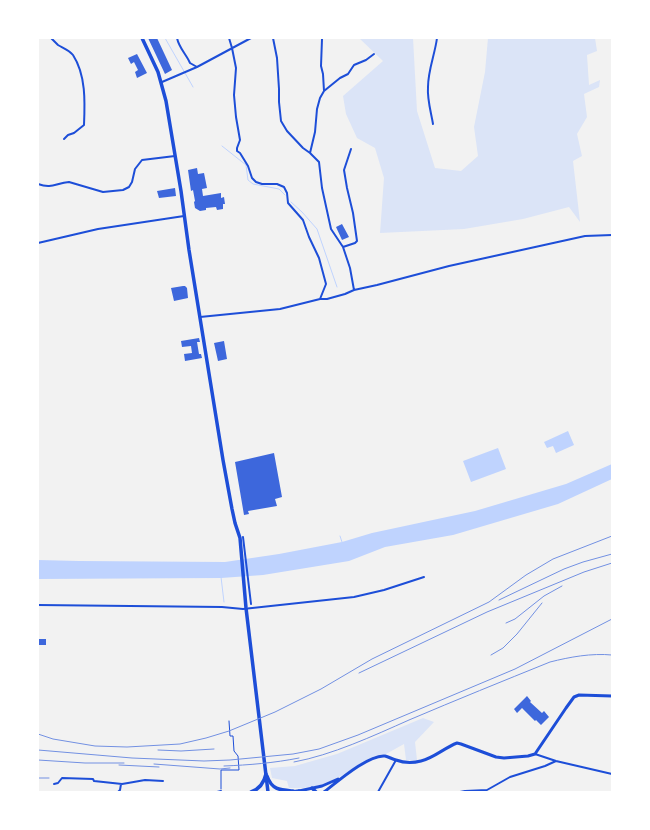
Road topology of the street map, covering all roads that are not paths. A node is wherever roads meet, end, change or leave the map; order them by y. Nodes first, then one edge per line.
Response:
1 (52, 38) edge
2 (142, 38) edge
3 (177, 38) edge
4 (229, 38) edge
5 (251, 38) edge
6 (273, 38) edge
7 (437, 38) edge
8 (322, 39) dead end
9 (232, 48) junction
10 (374, 54) dead end
11 (197, 67) junction
12 (161, 83) junction
13 (324, 91) junction
14 (433, 124) dead end
15 (64, 138) dead end
16 (351, 149) dead end
17 (310, 153) junction
18 (175, 156) junction
19 (38, 184) edge
20 (185, 216) junction
21 (612, 235) edge
22 (38, 243) edge
23 (343, 248) junction
24 (354, 290) junction
25 (320, 299) junction
26 (199, 317) junction
27 (242, 538) junction
28 (424, 578) dead end
29 (251, 604) dead end
30 (38, 605) edge
31 (246, 608) junction
32 (612, 696) edge
33 (535, 754) junction
34 (396, 760) junction
35 (556, 761) junction
36 (266, 773) junction
37 (612, 774) edge
38 (342, 778) junction
39 (163, 781) dead end
40 (54, 784) dead end
41 (122, 784) junction
42 (312, 788) junction
43 (118, 792) edge
44 (251, 792) edge
45 (268, 792) edge
46 (292, 792) edge
47 (300, 792) edge
48 (316, 792) edge
49 (324, 792) edge
50 (378, 792) edge
51 (460, 792) edge

1 - 15 street
2 - 12 main road
3 - 11 street
4 - 9 street
5 - 9 street
6 - 17 street
7 - 14 street
8 - 13 street
9 - 11 street
9 - 25 street
10 - 13 street
11 - 12 street
12 - 18 main road
13 - 17 street
16 - 23 street
17 - 23 street
18 - 19 street
18 - 20 main road
20 - 22 street
20 - 26 main road
21 - 24 street
23 - 24 street
24 - 25 street
25 - 26 street
26 - 27 main road
27 - 29 street
27 - 31 main road
28 - 31 street
30 - 31 street
31 - 36 main road
32 - 33 main road
33 - 34 main road
33 - 35 street
34 - 38 main road
34 - 50 street
35 - 37 street
35 - 51 street
36 - 44 main road
36 - 45 main road
36 - 46 main road
38 - 42 main road
38 - 49 main road
39 - 41 street
40 - 41 street
41 - 43 street
42 - 47 main road
42 - 48 main road
46 - 47 main road

